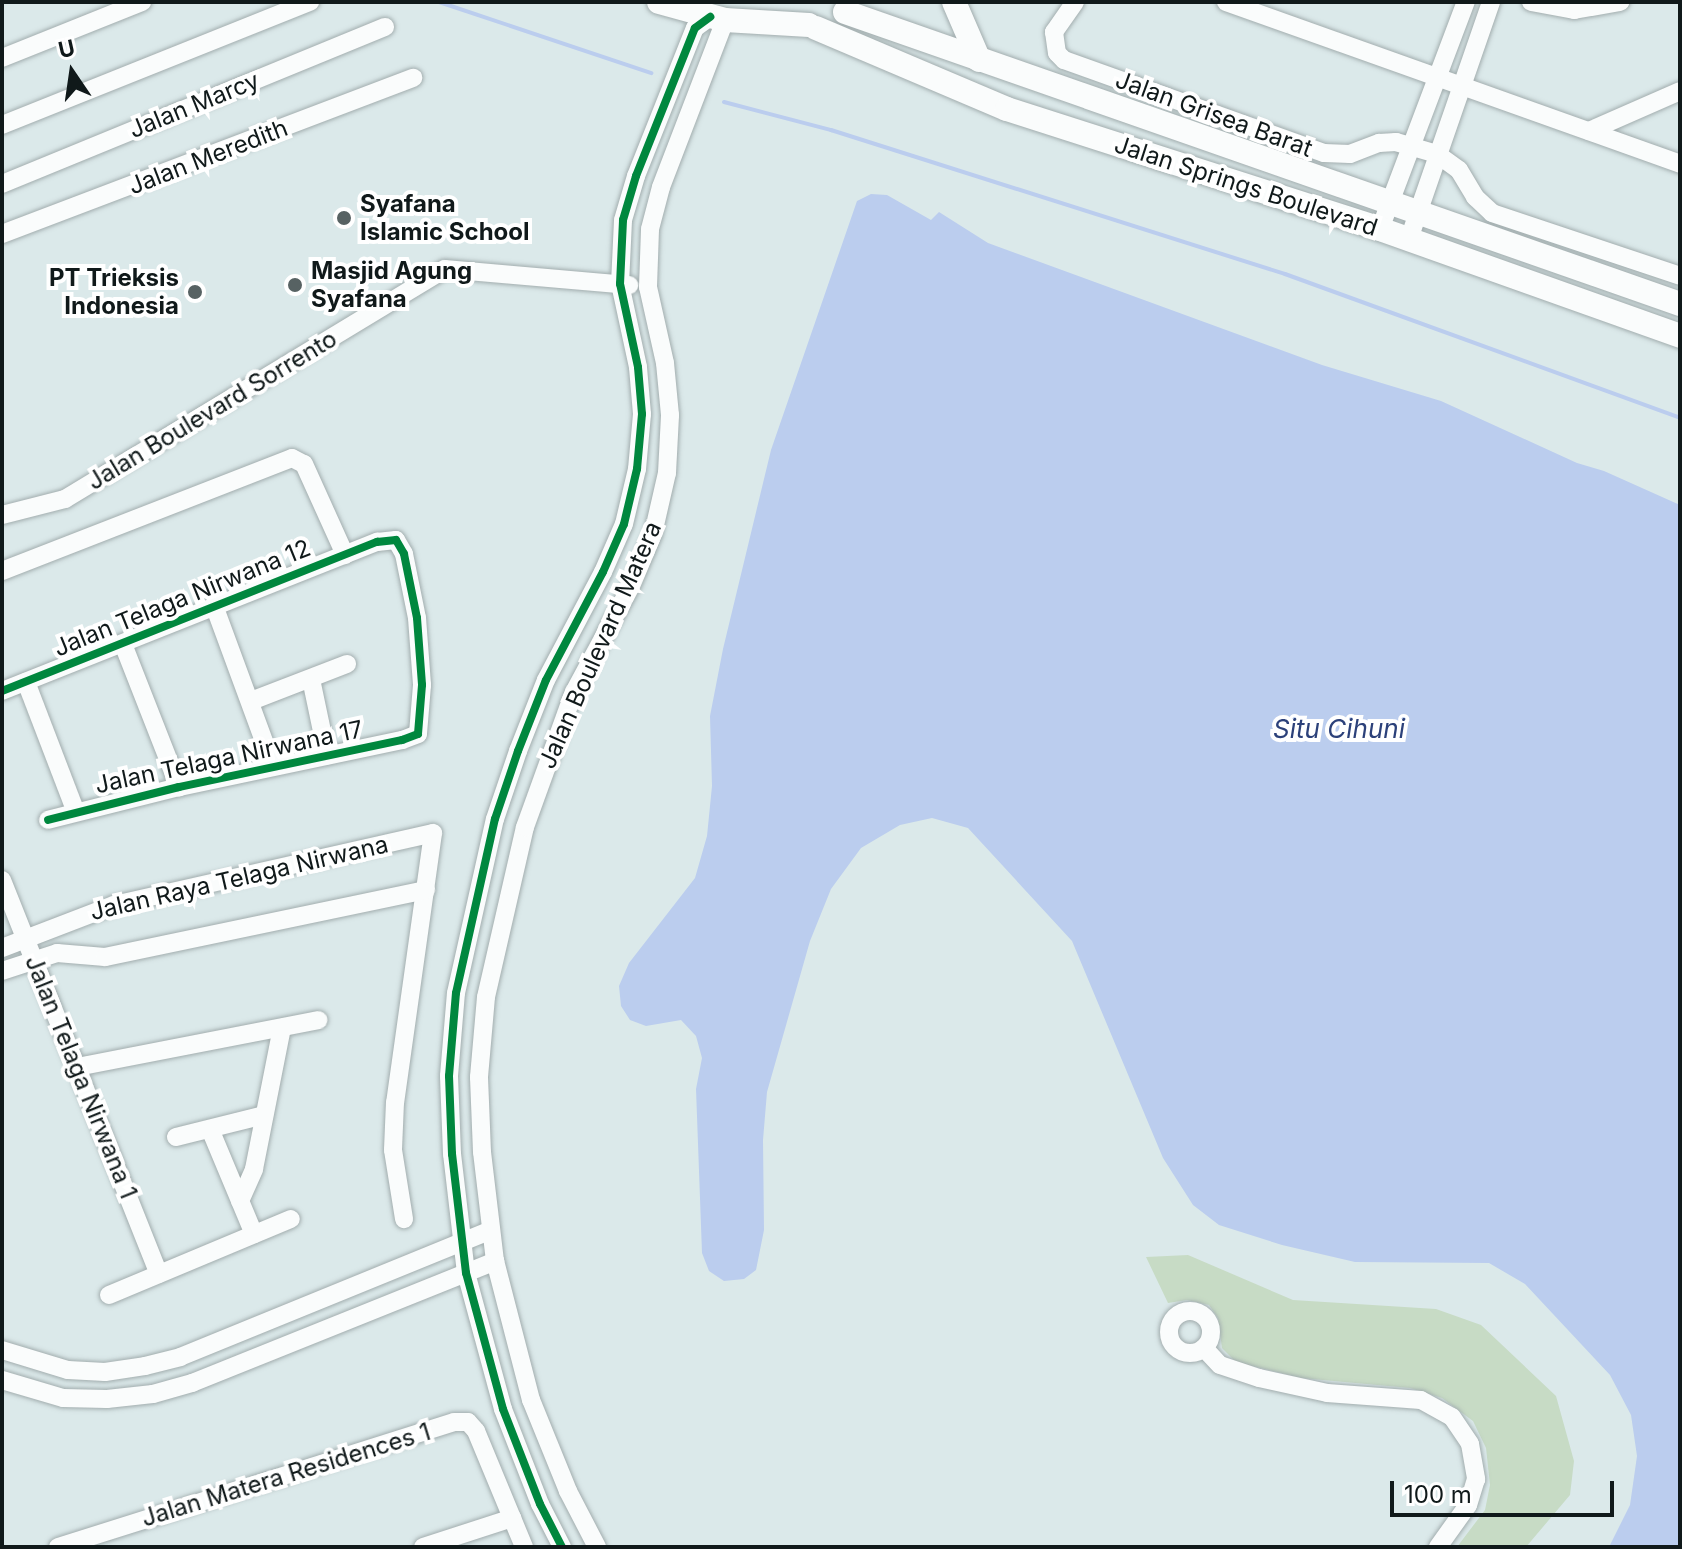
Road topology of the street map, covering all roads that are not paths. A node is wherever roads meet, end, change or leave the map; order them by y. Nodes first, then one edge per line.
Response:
1 (142, 2) edge
2 (310, 2) edge
3 (659, 2) edge
4 (798, 2) edge
5 (954, 2) edge
6 (1075, 2) edge
7 (1226, 2) edge
8 (1466, 2) edge
9 (1491, 2) edge
10 (1531, 2) edge
11 (1620, 2) edge
12 (846, 5) edge
13 (722, 13) edge
14 (878, 22) junction
15 (385, 27) dead end
16 (812, 27) junction
17 (862, 48) junction
18 (2, 58) edge
19 (979, 60) junction
20 (1437, 77) junction
21 (413, 78) dead end
22 (1461, 86) junction
23 (1680, 91) edge
24 (2, 125) edge
25 (1589, 131) junction
26 (1412, 145) junction
27 (1437, 154) junction
28 (1680, 164) edge
29 (2, 184) edge
30 (1391, 200) junction
31 (1416, 210) junction
32 (1380, 229) junction
33 (2, 234) edge
34 (1409, 239) junction
35 (1680, 276) edge
36 (620, 284) junction
37 (648, 287) junction
38 (1680, 304) edge
39 (1680, 336) edge
40 (628, 506) junction
41 (2, 515) edge
42 (657, 516) junction
43 (345, 555) junction
44 (2, 571) edge
45 (215, 608) junction
46 (123, 644) junction
47 (347, 664) dead end
48 (311, 679) junction
49 (26, 682) junction
50 (2, 691) edge
51 (251, 701) junction
52 (418, 734) joint
53 (525, 734) junction
54 (554, 744) junction
55 (327, 755) junction
56 (273, 766) junction
57 (179, 787) junction
58 (76, 812) junction
59 (48, 820) dead end
60 (485, 861) junction
61 (514, 870) junction
62 (2, 880) edge
63 (426, 890) junction
64 (26, 938) junction
65 (2, 948) edge
66 (34, 958) junction
67 (2, 971) edge
68 (318, 1020) dead end
69 (282, 1028) junction
70 (77, 1067) junction
71 (264, 1115) junction
72 (210, 1129) junction
73 (176, 1137) dead end
74 (240, 1201) junction
75 (291, 1219) dead end
76 (404, 1219) dead end
77 (491, 1230) junction
78 (254, 1234) junction
79 (461, 1242) junction
80 (495, 1261) junction
81 (466, 1273) junction
82 (159, 1274) junction
83 (109, 1295) dead end
84 (216, 1343) junction
85 (1204, 1348) dead end
86 (2, 1350) edge
87 (226, 1369) junction
88 (2, 1380) edge
89 (531, 1400) junction
90 (503, 1409) junction
91 (512, 1518) junction
92 (58, 1547) edge
93 (423, 1547) edge
94 (524, 1547) edge
95 (562, 1547) edge
96 (597, 1547) edge
97 (1438, 1547) edge

1 - 18 street
2 - 24 street
3 - 13 main road
4 - 16 main road
5 - 19 main road
6 - 26 street, Jalan Grisea Barat
7 - 20 street
8 - 20 street
9 - 22 street
10 - 11 street
12 - 14 main road, Jalan Springs Boulevard
12 - 16 main road
13 - 16 main road
13 - 36 street, Jalan Boulevard Matera
13 - 37 street, Jalan Boulevard Matera
14 - 17 main road
14 - 19 main road, Jalan Springs Boulevard
15 - 29 street, Jalan Marcy
16 - 17 main road, Jalan Springs Boulevard
17 - 32 main road, Jalan Springs Boulevard
19 - 30 main road, Jalan Springs Boulevard
20 - 22 street
20 - 26 street
21 - 33 street, Jalan Meredith
22 - 25 street
22 - 27 street
23 - 25 street
25 - 28 street
26 - 27 street
26 - 30 street
27 - 31 street
27 - 35 street
30 - 31 main road, Jalan Springs Boulevard
30 - 32 street
31 - 34 street
31 - 38 main road, Jalan Springs Boulevard
32 - 34 main road, Jalan Springs Boulevard
34 - 39 main road, Jalan Springs Boulevard
36 - 37 street, Jalan Boulevard Sorrento
36 - 40 street, Jalan Boulevard Matera
36 - 41 street, Jalan Boulevard Sorrento
37 - 42 street, Jalan Boulevard Matera
40 - 42 street
40 - 53 street, Jalan Boulevard Matera
42 - 54 street, Jalan Boulevard Matera
43 - 44 street
43 - 45 street, Jalan Telaga Nirwana 12
43 - 52 street, Jalan Telaga Nirwana 12
45 - 46 street, Jalan Telaga Nirwana 12
45 - 51 street
46 - 49 street, Jalan Telaga Nirwana 12
46 - 57 street
47 - 48 street
48 - 51 street
48 - 55 street
49 - 50 street, Jalan Telaga Nirwana 12
49 - 58 street
51 - 56 street
52 - 55 street, Jalan Telaga Nirwana 17
53 - 54 street
53 - 60 street, Jalan Boulevard Matera
54 - 61 street, Jalan Boulevard Matera
55 - 56 street, Jalan Telaga Nirwana 17
56 - 57 street, Jalan Telaga Nirwana 17
57 - 58 street, Jalan Telaga Nirwana 17
58 - 59 street, Jalan Telaga Nirwana 17
60 - 61 street
60 - 79 street, Jalan Boulevard Matera
61 - 77 street, Jalan Boulevard Matera
62 - 64 street, Jalan Telaga Nirwana 1
63 - 64 street, Jalan Raya Telaga Nirwana
63 - 66 street, Jalan Raya Telaga Nirwana
63 - 76 street
64 - 65 street, Jalan Raya Telaga Nirwana
64 - 66 street, Jalan Telaga Nirwana 1
66 - 67 street, Jalan Raya Telaga Nirwana
66 - 70 street, Jalan Telaga Nirwana 1
68 - 69 street
69 - 70 street
69 - 71 street
70 - 82 street, Jalan Telaga Nirwana 1
71 - 72 street
71 - 74 street
72 - 73 street
72 - 74 street
74 - 78 street
75 - 78 street
77 - 79 street
77 - 80 street, Jalan Boulevard Matera
78 - 82 street
79 - 81 street, Jalan Boulevard Matera
79 - 84 street
80 - 81 street
80 - 89 street, Jalan Boulevard Matera
81 - 87 street
81 - 90 street, Jalan Boulevard Matera
82 - 83 street
84 - 86 street
84 - 87 street
85 - 97 street
87 - 88 street
89 - 90 street
89 - 96 street, Jalan Boulevard Matera
90 - 95 street, Jalan Boulevard Matera
91 - 92 street, Jalan Matera Residences 1
91 - 93 street
91 - 94 street

